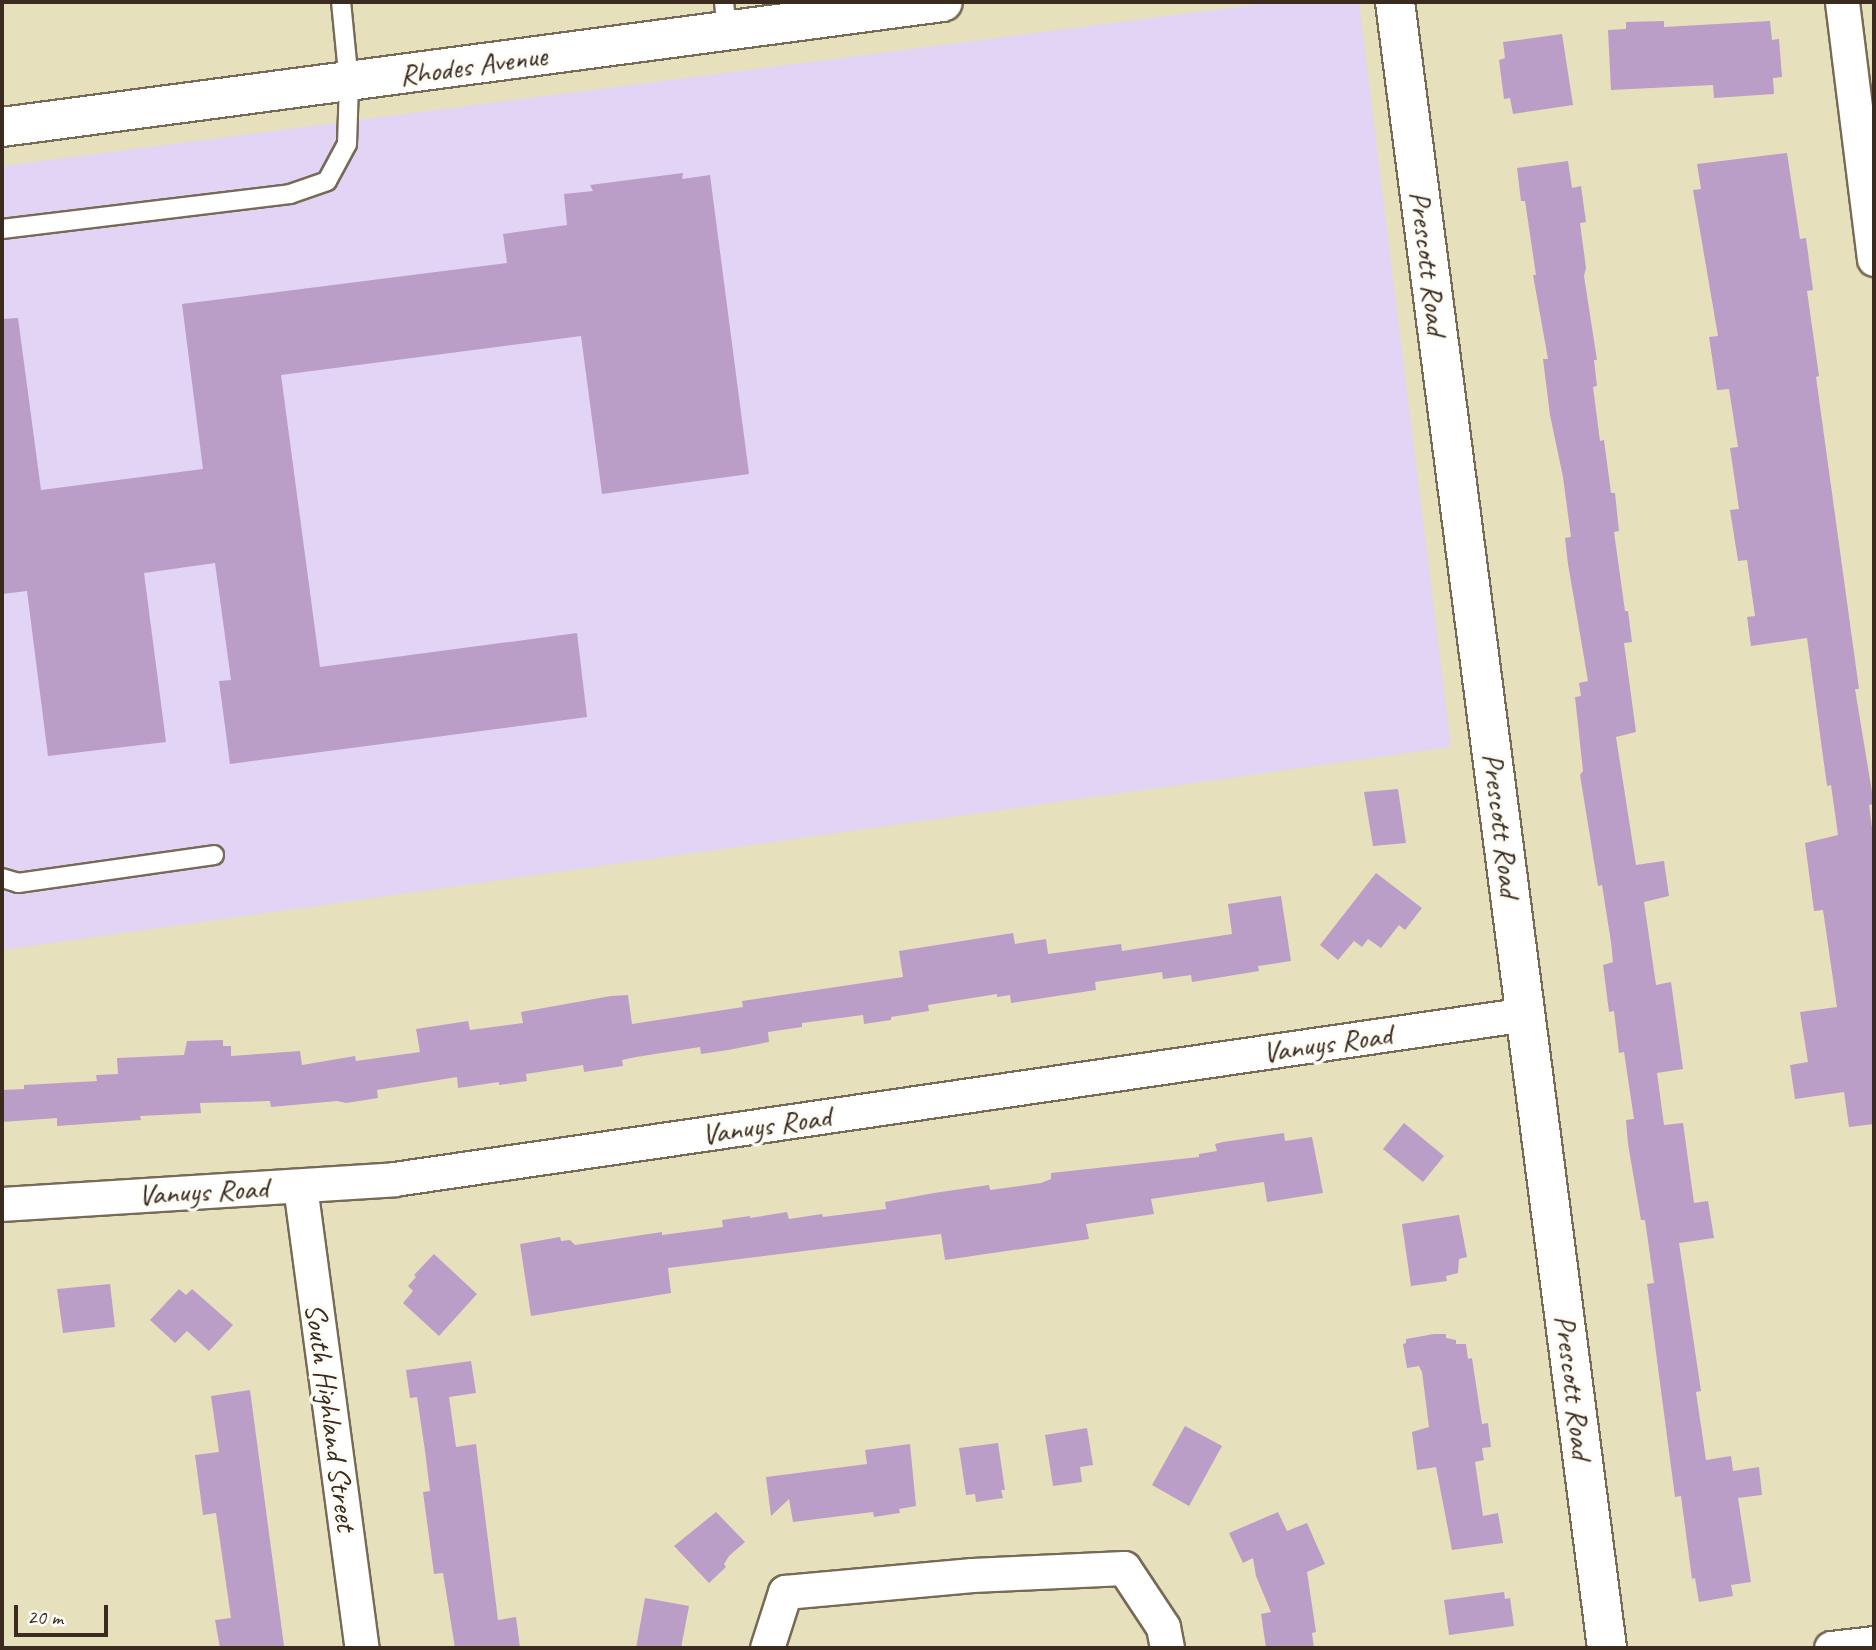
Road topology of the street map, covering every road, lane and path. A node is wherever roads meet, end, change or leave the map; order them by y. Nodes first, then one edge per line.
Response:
1 (341, 2) edge
2 (943, 2) edge
3 (1395, 2) edge
4 (1842, 2) edge
5 (725, 16) edge
6 (349, 83) junction
7 (2, 127) edge
8 (2, 229) edge
9 (1874, 259) edge
10 (214, 855) dead end
11 (7, 884) edge
12 (1526, 1014) junction
13 (300, 1186) junction
14 (2, 1203) edge
15 (1874, 1643) edge
16 (362, 1648) edge
17 (767, 1648) edge
18 (1167, 1648) edge
19 (1607, 1648) edge
20 (1831, 1648) edge

1 - 6 lane
2 - 5 main road, Rhodes Avenue
3 - 12 main road, Prescott Road
4 - 9 street
5 - 6 main road, Rhodes Avenue
6 - 7 main road, Rhodes Avenue
6 - 8 lane
10 - 11 lane
12 - 13 street, Vanuys Road
12 - 19 main road, Prescott Road
13 - 14 street, Vanuys Road
13 - 16 street, South Highland Street
15 - 20 street
17 - 18 street

